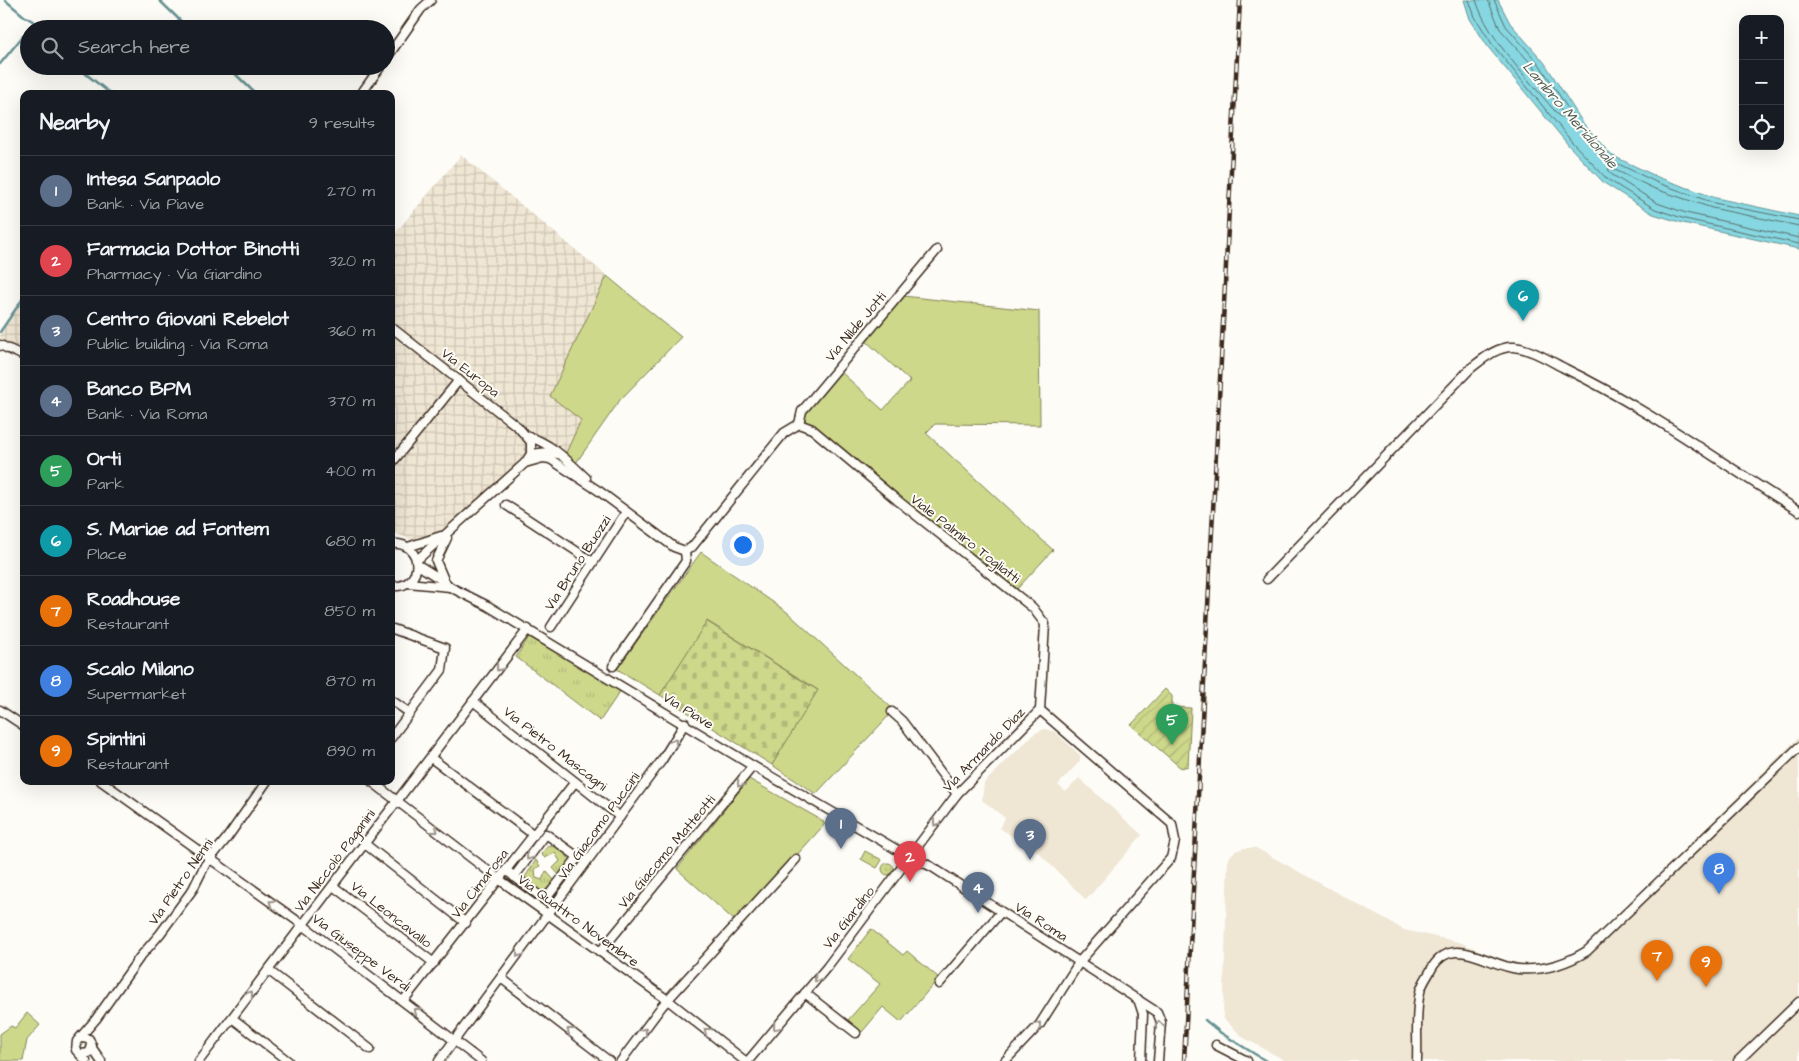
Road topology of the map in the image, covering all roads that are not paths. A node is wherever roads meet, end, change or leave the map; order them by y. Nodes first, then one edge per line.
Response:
1 (432, 0) edge
2 (395, 46) edge
3 (375, 75) edge
4 (364, 90) edge
5 (937, 250) dead end
6 (395, 332) edge
7 (0, 346) edge
8 (20, 354) edge
9 (459, 380) junction
10 (799, 424) junction
11 (528, 436) junction
12 (531, 454) junction
13 (560, 454) junction
14 (395, 459) edge
15 (525, 463) junction
16 (599, 491) junction
17 (506, 505) dead end
18 (1799, 511) edge
19 (626, 512) junction
20 (450, 532) junction
21 (395, 545) edge
22 (408, 547) junction
23 (685, 551) junction
24 (417, 562) junction
25 (594, 562) junction
26 (1267, 579) dead end
27 (408, 583) junction
28 (447, 585) junction
29 (395, 587) edge
30 (551, 627) dead end
31 (528, 629) junction
32 (395, 630) edge
33 (613, 666) dead end
34 (473, 701) junction
35 (395, 703) edge
36 (0, 710) edge
37 (1040, 710) junction
38 (892, 712) dead end
39 (410, 713) junction
40 (20, 723) edge
41 (685, 724) junction
42 (395, 733) edge
43 (1799, 746) edge
44 (431, 758) junction
45 (753, 766) junction
46 (575, 782) junction
47 (107, 785) edge
48 (264, 785) edge
49 (376, 785) edge
50 (957, 794) junction
51 (397, 800) junction
52 (620, 817) junction
53 (540, 833) junction
54 (365, 844) junction
55 (912, 857) junction
56 (210, 858) junction
57 (796, 859) dead end
58 (507, 871) junction
59 (514, 877) junction
60 (500, 880) junction
61 (334, 886) junction
62 (1001, 912) junction
63 (549, 915) junction
64 (466, 922) junction
65 (303, 925) junction
66 (600, 952) junction
67 (1080, 961) junction
68 (434, 963) junction
69 (268, 970) junction
70 (501, 978) junction
71 (939, 984) dead end
72 (805, 993) junction
73 (1137, 998) junction
74 (404, 1000) junction
75 (667, 1001) junction
76 (1799, 1002) edge
77 (232, 1018) junction
78 (96, 1020) junction
79 (856, 1033) dead end
80 (82, 1038) junction
81 (455, 1041) junction
82 (92, 1045) junction
83 (1216, 1045) dead end
84 (370, 1049) dead end
85 (80, 1054) junction
86 (86, 1061) edge
87 (101, 1061) edge
88 (199, 1061) edge
89 (288, 1061) edge
90 (439, 1061) edge
91 (481, 1061) edge
92 (609, 1061) edge
93 (621, 1061) edge
94 (746, 1061) edge
95 (1005, 1061) edge
96 (1141, 1061) edge
97 (1158, 1061) edge
98 (1247, 1061) edge
99 (1418, 1061) edge
100 (1738, 1061) edge

1 - 2 street
3 - 4 street
5 - 10 street, Via Nilde Jotti
6 - 9 street, Via Europa
7 - 8 street
9 - 11 street, Via Europa
9 - 14 street
10 - 23 street
10 - 37 street, Viale Palmiro Togliatti
11 - 12 street
11 - 13 street, Via Europa
12 - 13 street
12 - 15 street
13 - 16 street, Via Europa
15 - 16 street
15 - 20 street
16 - 19 street
17 - 25 street
18 - 26 street
19 - 23 street
19 - 25 street, Via Bruno Buozzi
20 - 22 street
20 - 24 street
20 - 28 street
21 - 22 street
22 - 24 street
23 - 33 street
24 - 27 street
24 - 28 street
25 - 30 street, Via Bruno Buozzi
27 - 28 street, Via Piave
27 - 29 street, Via Piave
28 - 31 street, Via Piave
31 -> 34 street, Via Niccolò Paganini
31 - 41 street, Via Piave
32 - 39 street
34 - 44 street, Via Niccolò Paganini
34 - 46 street, Via Pietro Mascagni
35 - 39 street
36 - 40 street
37 - 50 street, Via Armando Diaz
37 - 67 street
38 - 50 street
39 - 42 street
41 - 45 street, Via Piave
52 -> 41 street, Via Giacomo Puccini
43 - 99 street
44 - 51 street, Via Niccolò Paganini
44 - 53 street
45 - 55 street, Via Piave
45 -> 66 street, Via Giacomo Matteotti
46 - 52 street, Via Pietro Mascagni
46 - 53 street, Via Cimarosa
47 - 56 street, Via Giuseppe Verdi
48 - 56 street, Via Pietro Nenni
49 - 51 street, Via Quattro Novembre
50 -> 55 street, Via Armando Diaz
51 - 54 street, Via Niccolò Paganini
51 -> 60 street, Via Quattro Novembre
52 - 63 street, Via Giacomo Puccini
53 - 58 street, Via Cimarosa
53 -> 59 street
53 - 59 street
54 - 61 street, Via Niccolò Paganini
54 - 64 street
55 - 62 street, Via Roma
55 -> 72 street, Via Giardino
65 -> 56 street, Via Giuseppe Verdi
56 - 78 street, Via Pietro Nenni
57 - 75 street
58 - 59 street
58 - 60 street, Via Cimarosa
60 - 63 street, Via Quattro Novembre
60 - 64 street, Via Cimarosa
61 - 65 street, Via Niccolò Paganini
61 - 68 street, Via Leoncavallo
62 - 67 street, Via Roma
62 - 71 street
63 - 66 street, Via Quattro Novembre
63 -> 70 street, Via Giacomo Puccini
64 - 68 street, Via Cimarosa
65 - 69 street, Via Niccolò Paganini
65 - 74 street, Via Giuseppe Verdi
66 - 75 street, Via Quattro Novembre
67 - 73 street, Via Roma
95 -> 67 street
68 - 74 street, Via Cimarosa
77 -> 69 street, Via Niccolò Paganini
69 - 84 street
70 - 81 street, Via Giacomo Puccini
92 -> 70 street
72 - 79 street
72 -> 94 street, Via Giardino
73 - 96 street
97 -> 73 street, Via Roma
81 -> 74 street, Via Giuseppe Verdi
93 -> 75 street
94 -> 75 street, Via Quattro Novembre
76 - 100 street
77 - 88 street, Via Niccolò Paganini
77 - 89 street
78 - 80 street, Via Pietro Nenni
78 - 82 street, Via Pietro Nenni
80 - 82 street
80 - 85 street
81 - 90 street, Via Giacomo Puccini
81 - 91 street, Via Giuseppe Verdi
82 - 85 street
82 - 87 street
83 - 98 street
85 - 86 street

